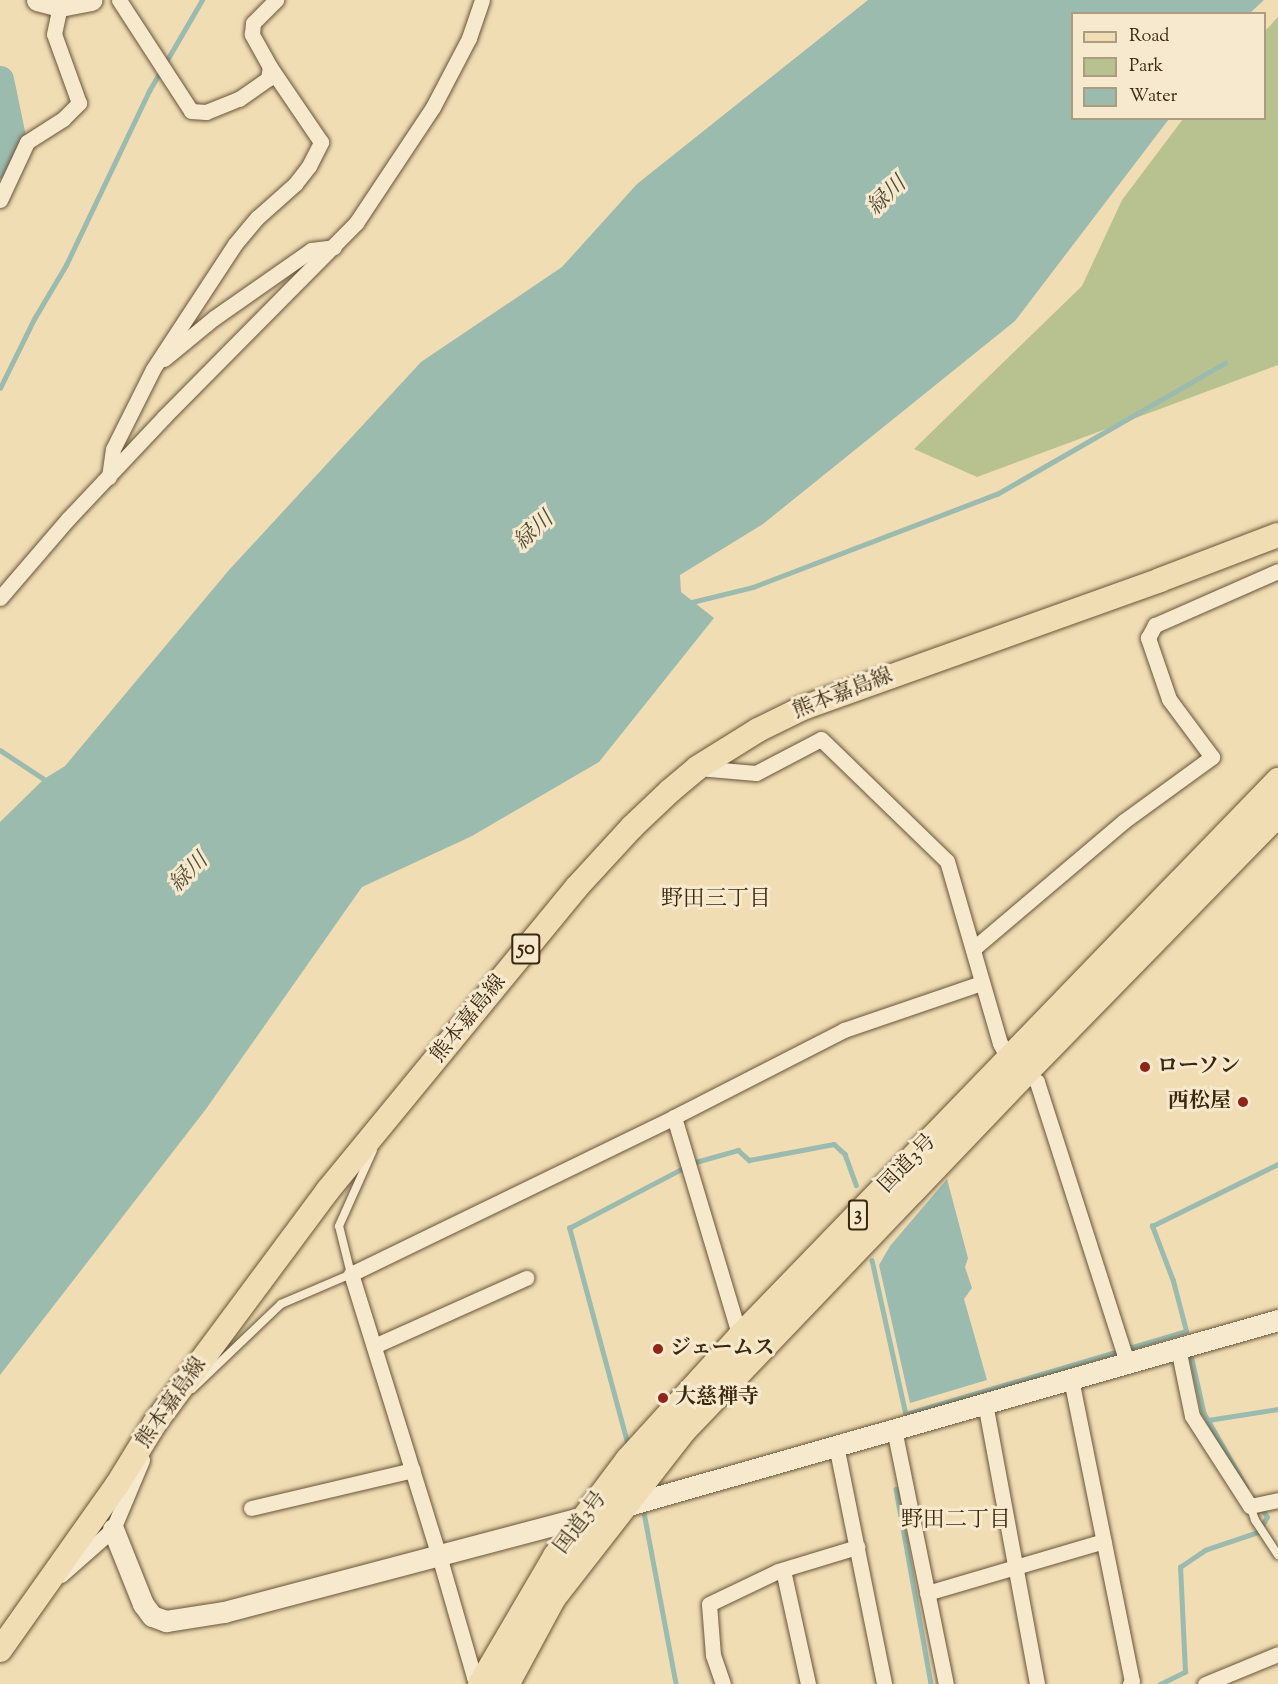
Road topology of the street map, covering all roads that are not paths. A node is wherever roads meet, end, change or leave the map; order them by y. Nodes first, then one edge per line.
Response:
1 (37, 0) edge
2 (92, 0) edge
3 (119, 0) edge
4 (276, 0) edge
5 (482, 0) edge
6 (60, 6) junction
7 (270, 67) junction
8 (0, 200) edge
9 (334, 247) junction
10 (153, 369) junction
11 (109, 477) junction
12 (1278, 535) edge
13 (1278, 571) edge
14 (0, 598) edge
15 (697, 768) junction
16 (1278, 781) edge
17 (1278, 812) edge
18 (973, 950) junction
19 (981, 983) junction
20 (1016, 1066) junction
21 (674, 1117) junction
22 (384, 1122) junction
23 (351, 1274) junction
24 (526, 1278) dead end
25 (1278, 1320) edge
26 (740, 1337) junction
27 (374, 1346) junction
28 (1178, 1348) junction
29 (1127, 1362) junction
30 (1071, 1378) junction
31 (170, 1402) junction
32 (985, 1403) junction
33 (155, 1423) junction
34 (894, 1429) junction
35 (836, 1445) junction
36 (413, 1470) junction
37 (1278, 1500) edge
38 (1250, 1506) junction
39 (251, 1508) dead end
40 (618, 1509) junction
41 (585, 1517) junction
42 (113, 1529) junction
43 (1104, 1541) junction
44 (858, 1547) junction
45 (1278, 1555) edge
46 (439, 1556) junction
47 (1015, 1568) junction
48 (783, 1570) junction
49 (42, 1591) junction
50 (927, 1593) junction
51 (0, 1650) edge
52 (1278, 1654) edge
53 (481, 1684) edge
54 (505, 1684) edge
55 (723, 1684) edge
56 (808, 1684) edge
57 (884, 1684) edge
58 (946, 1684) edge
59 (1037, 1684) edge
60 (1130, 1684) edge
61 (1204, 1684) edge

1 - 6 street
2 - 6 street
3 - 7 street
4 - 7 street
5 - 9 street
6 - 8 street
7 - 10 street
9 - 10 street
9 - 11 street
10 - 11 street
11 - 14 street
12 - 15 main road, 熊本嘉島線 / 50
13 - 18 street
15 - 18 street
15 - 22 main road, 熊本嘉島線 / 50
16 - 20 highway, 国道3号 / 3
17 - 20 highway, 国道3号 / 3
18 - 19 street
19 - 20 street
19 - 21 street
20 - 26 highway, 国道3号 / 3
20 - 29 street
20 - 40 highway, 国道3号 / 3
21 - 23 street
21 - 26 street
22 - 23 lane
22 - 31 main road, 熊本嘉島線 / 50
23 - 27 street
23 - 31 lane
24 - 27 street
25 - 28 street
26 - 41 highway, 国道3号 / 3
27 - 36 street
28 - 29 street
28 - 38 street
29 - 30 street
30 - 32 street
30 - 43 street
31 - 33 main road, 熊本嘉島線 / 50
32 - 34 street
32 - 47 street
33 - 42 street
33 - 49 main road, 熊本嘉島線 / 50
34 - 35 street
34 - 50 street
35 - 40 street
35 - 44 street
36 - 39 street
36 - 46 street
37 - 38 street
38 - 45 lane
40 - 41 street
40 - 54 highway, 国道3号 / 3
41 - 46 street
41 - 53 highway, 国道3号 / 3
42 - 46 street
42 - 49 street
43 - 47 street
43 - 60 street
44 - 48 street
44 - 57 street
46 - 53 street
47 - 50 street
47 - 59 street
48 - 55 street
48 - 56 street
49 - 51 main road, 熊本嘉島線 / 50
50 - 58 street
52 - 61 street

